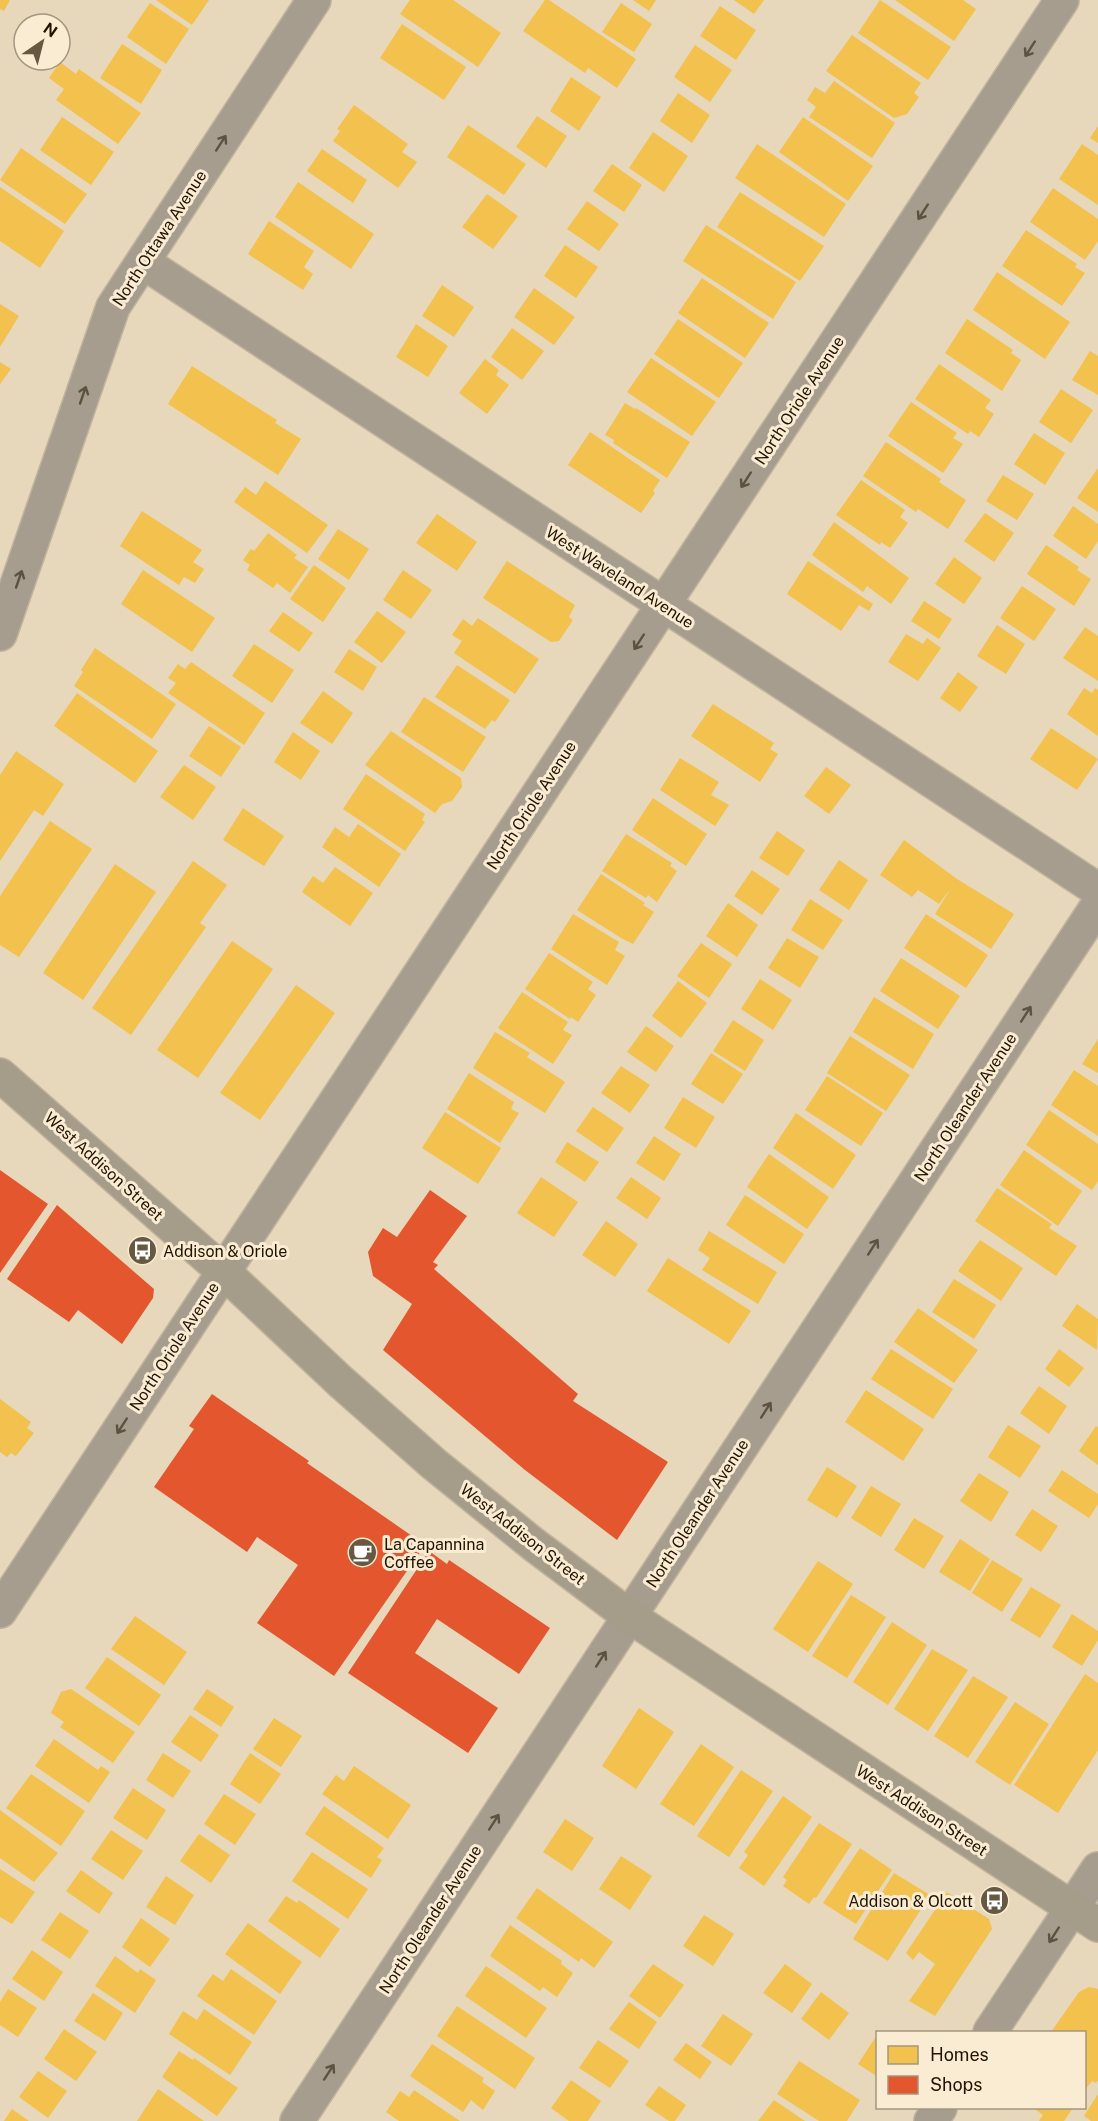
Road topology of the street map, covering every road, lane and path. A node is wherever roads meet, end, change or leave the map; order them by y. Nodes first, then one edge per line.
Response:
1 (314, 0) edge
2 (1062, 0) edge
3 (143, 262) junction
4 (663, 605) junction
5 (0, 634) edge
6 (1098, 890) edge
7 (1098, 905) edge
8 (0, 1075) edge
9 (224, 1272) junction
10 (0, 1611) edge
11 (629, 1616) junction
12 (1098, 1869) edge
13 (1085, 1916) edge
14 (991, 2031) edge
15 (297, 2121) edge

3 -> 1 street, North Ottawa Avenue
2 -> 4 street, North Oriole Avenue
3 - 4 street, West Waveland Avenue
5 -> 3 street, North Ottawa Avenue
4 - 6 street, West Waveland Avenue
4 -> 9 street, North Oriole Avenue
11 -> 7 street, North Oleander Avenue
8 - 9 street, West Addison Street
9 -> 10 street, North Oriole Avenue
9 - 11 street, West Addison Street
11 - 13 street, West Addison Street
15 -> 11 street, North Oleander Avenue
12 - 13 street
13 -> 14 street

